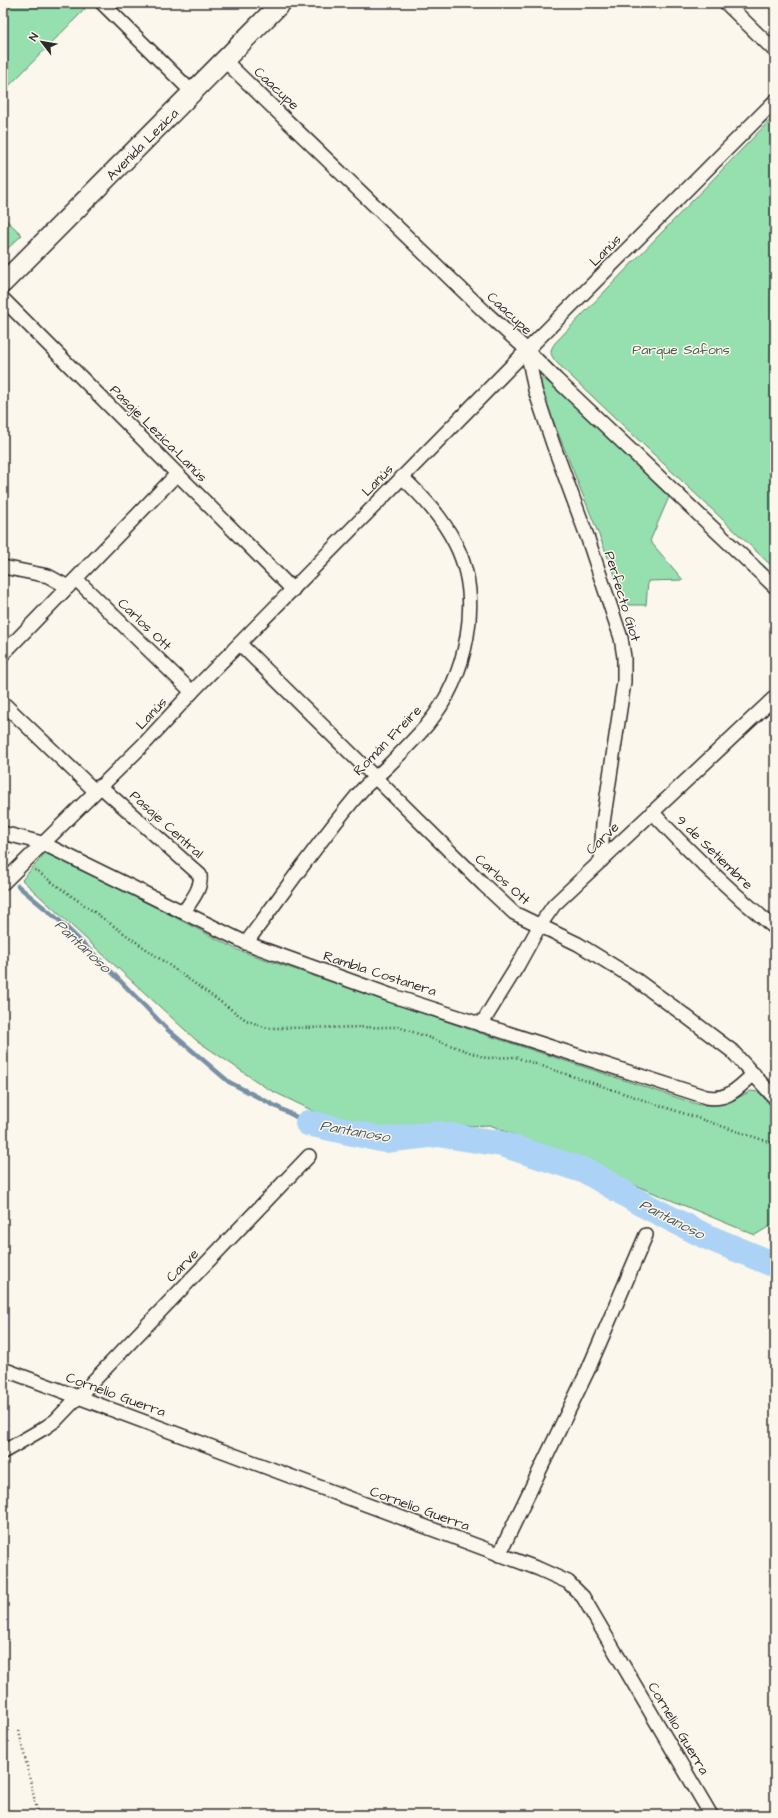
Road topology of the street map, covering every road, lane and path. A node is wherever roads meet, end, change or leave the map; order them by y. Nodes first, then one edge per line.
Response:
1 (102, 3) edge
2 (281, 3) edge
3 (726, 3) edge
4 (775, 50) edge
5 (225, 61) junction
6 (193, 93) junction
7 (775, 101) edge
8 (3, 283) edge
9 (3, 299) edge
10 (527, 350) junction
11 (178, 474) junction
12 (402, 477) junction
13 (3, 567) edge
14 (72, 583) junction
15 (775, 587) edge
16 (293, 590) junction
17 (240, 644) junction
18 (4, 651) edge
19 (192, 692) junction
20 (775, 697) edge
21 (3, 703) edge
22 (375, 777) junction
23 (97, 788) junction
24 (652, 812) junction
25 (3, 833) edge
26 (42, 843) junction
27 (3, 850) edge
28 (601, 861) junction
29 (24, 862) junction
30 (3, 883) edge
31 (184, 912) junction
32 (540, 925) junction
33 (775, 928) edge
34 (246, 943) junction
35 (481, 1025) junction
36 (754, 1074) junction
37 (775, 1098) edge
38 (775, 1144) edge
39 (309, 1156) dead end
40 (646, 1235) dead end
41 (3, 1369) edge
42 (78, 1397) junction
43 (3, 1452) edge
44 (499, 1554) junction
45 (20, 1731) dead end
46 (38, 1815) edge
47 (711, 1815) edge

1 - 6 street
2 - 5 street, Avenida Lezica
3 - 4 street
5 - 6 street, Avenida Lezica
5 - 10 street, Caacupe
6 - 8 street, Avenida Lezica
7 - 10 street, Lanús
9 - 11 street, Pasaje Lezica-Lanús
10 - 12 street, Lanús
10 - 15 street, Caacupe
10 - 28 street, Perfecto Giot
11 - 14 street
11 - 16 street, Pasaje Lezica-Lanús
12 - 16 street, Lanús
12 - 22 street, Román Freire
13 - 14 street, Carlos Ott
14 - 18 street
14 - 19 street, Carlos Ott
16 - 17 street, Lanús
17 - 19 street, Lanús
17 - 22 street, Carlos Ott
19 - 23 street, Lanús
20 - 24 street, Carve
21 - 23 street
22 - 32 street, Carlos Ott
22 - 34 street, Román Freire
23 - 26 street, Lanús
23 - 31 street, Pasaje Central
24 - 28 street, Carve
24 - 33 street, 9 de Setiembre
25 - 26 street, Rambla Costanera
26 - 29 street, Lanús
26 - 31 street, Rambla Costanera
27 - 29 path
28 - 32 street, Carve
29 - 30 street, Lanús
29 - 38 path
31 - 34 street, Rambla Costanera
32 - 35 street, Carve
32 - 36 street, Carlos Ott
34 - 35 street, Rambla Costanera
35 - 36 street, Rambla Costanera
36 - 37 street, Carlos Ott
39 - 42 street, Carve
40 - 44 street
41 - 42 street, Cornelio Guerra
42 - 43 street, Carve
42 - 44 street, Cornelio Guerra
44 - 47 street, Cornelio Guerra
45 - 46 path

